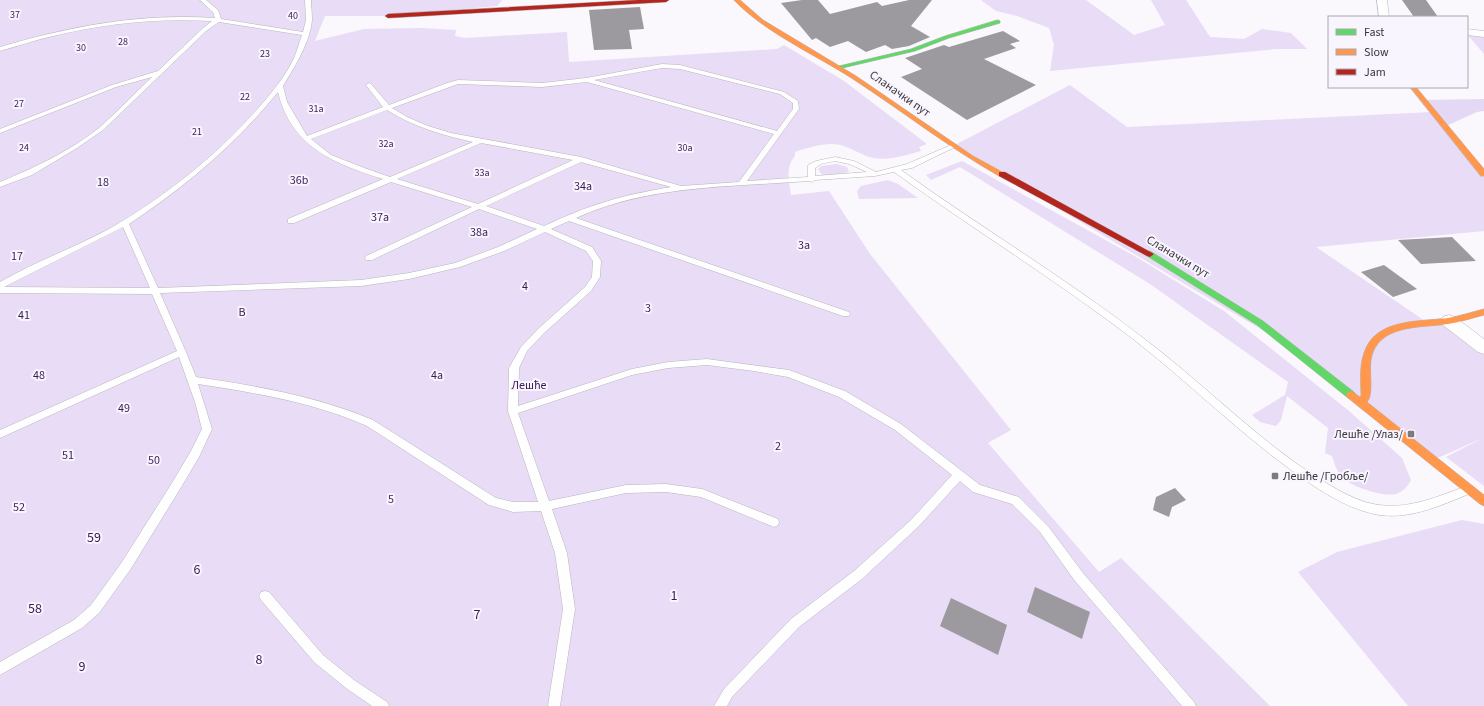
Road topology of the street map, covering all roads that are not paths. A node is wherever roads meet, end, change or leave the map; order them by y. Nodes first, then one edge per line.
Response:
1 (203, 0) edge
2 (308, 0) edge
3 (666, 0) edge
4 (737, 0) edge
5 (1382, 0) edge
6 (388, 16) dead end
7 (1384, 16) edge
8 (218, 20) junction
9 (998, 22) dead end
10 (1468, 32) edge
11 (305, 34) junction
12 (1484, 34) edge
13 (0, 49) edge
14 (838, 67) junction
15 (159, 73) junction
16 (586, 80) junction
17 (280, 85) junction
18 (369, 85) dead end
19 (1414, 88) edge
20 (389, 108) junction
21 (0, 132) edge
22 (778, 133) junction
23 (306, 139) junction
24 (481, 141) junction
25 (954, 146) junction
26 (581, 159) junction
27 (896, 170) junction
28 (875, 174) junction
29 (1484, 174) edge
30 (390, 178) junction
31 (812, 180) junction
32 (741, 184) junction
33 (0, 185) edge
34 (681, 188) junction
35 (480, 207) junction
36 (569, 218) junction
37 (291, 221) dead end
38 (125, 223) junction
39 (544, 229) junction
40 (369, 258) dead end
41 (0, 286) edge
42 (0, 290) edge
43 (156, 290) junction
44 (1484, 312) edge
45 (846, 314) dead end
46 (1449, 321) junction
47 (1484, 348) edge
48 (182, 352) junction
49 (192, 380) junction
50 (1360, 402) junction
51 (514, 411) junction
52 (0, 434) edge
53 (958, 476) junction
54 (1470, 489) junction
55 (1484, 501) edge
56 (546, 506) junction
57 (774, 522) dead end
58 (265, 596) dead end
59 (0, 669) edge
60 (383, 706) edge
61 (554, 706) edge
62 (720, 706) edge
63 (1190, 706) edge

1 - 8 lane
2 - 11 lane
3 - 6 street
4 - 14 street, Сланачки пут
5 - 7 street
8 - 11 lane
8 - 13 lane
8 - 15 lane
9 - 14 street, Сланачки пут
10 - 12 street
11 - 17 lane
14 - 25 street, Сланачки пут
15 - 21 lane
15 - 33 lane
16 - 20 lane
16 - 22 lane
16 - 22 lane
17 - 23 lane
17 - 38 lane
18 - 20 lane
19 - 29 street
20 - 23 lane
20 - 24 lane
22 - 32 lane
23 - 30 lane
24 - 26 lane
24 - 30 lane
25 - 27 lane
25 - 50 street, Сланачки пут
26 - 34 lane
26 - 35 lane
27 - 28 lane
27 - 54 lane
28 - 31 lane
28 - 31 lane
30 - 35 lane
30 - 37 lane
31 - 32 lane
32 - 34 lane
34 - 36 lane
35 - 39 lane
35 - 40 lane
36 - 39 lane
36 - 45 lane
38 - 41 lane
38 - 43 lane
39 - 43 lane
39 - 51 lane
42 - 43 lane
43 - 48 lane
44 - 46 street
46 - 47 street
46 - 50 street
48 - 49 lane
48 - 52 lane
49 - 56 lane
49 - 59 lane
50 - 54 street, Сланачки пут
51 - 53 lane
51 - 56 lane
53 - 62 lane
53 - 63 lane
54 - 55 street, Сланачки пут
56 - 57 lane
56 - 61 lane
58 - 60 lane

